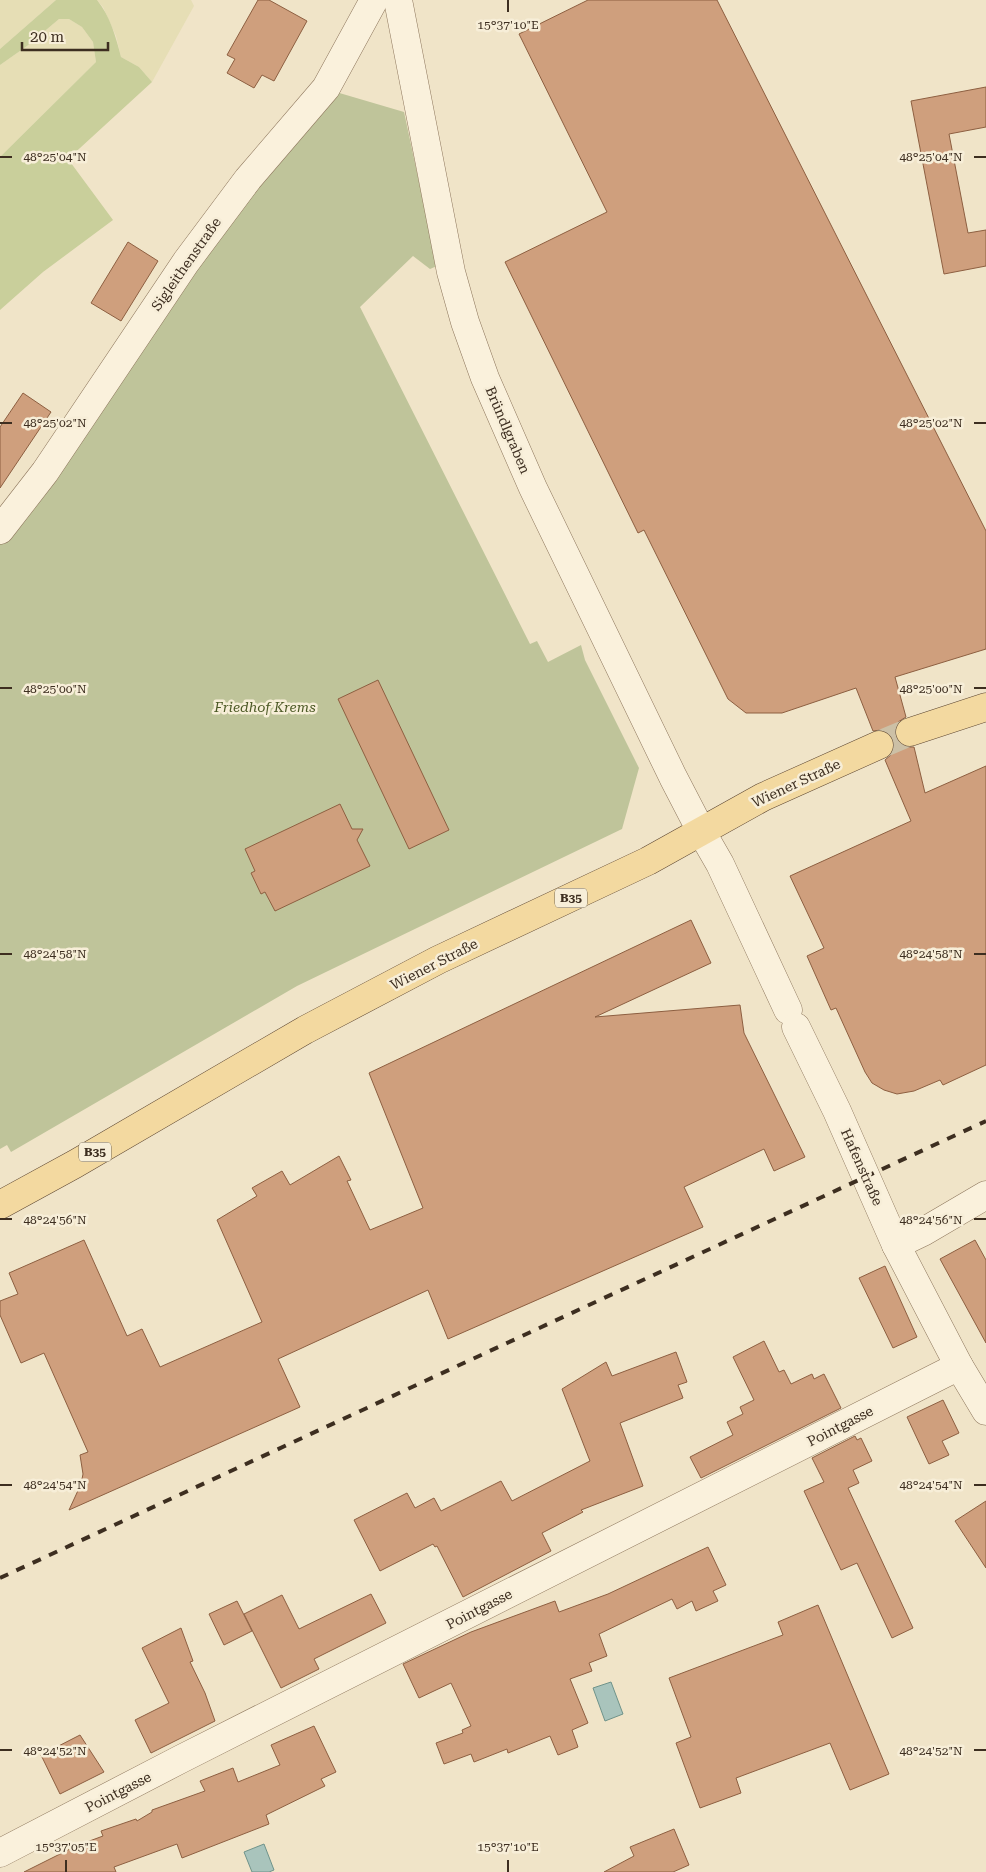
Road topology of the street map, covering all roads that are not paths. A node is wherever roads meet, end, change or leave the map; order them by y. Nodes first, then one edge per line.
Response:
1 (374, 0) edge
2 (398, 0) edge
3 (0, 530) edge
4 (986, 707) edge
5 (910, 732) tunnel mouth
6 (878, 745) tunnel mouth
7 (701, 831) junction
8 (986, 1195) edge
9 (0, 1205) edge
10 (896, 1245) junction
11 (959, 1366) junction
12 (986, 1410) edge
13 (0, 1853) edge

1 - 3 street, Sigleithenstraße
2 - 7 street, Bründlgraben
4 - 5 main road
6 - 7 main road, Wiener Straße / B35
7 - 9 main road, Wiener Straße / B35
7 - 10 street, Hafenstraße
8 - 10 street
10 - 11 street, Hafenstraße
11 - 12 street, Hafenstraße
11 - 13 street, Pointgasse

